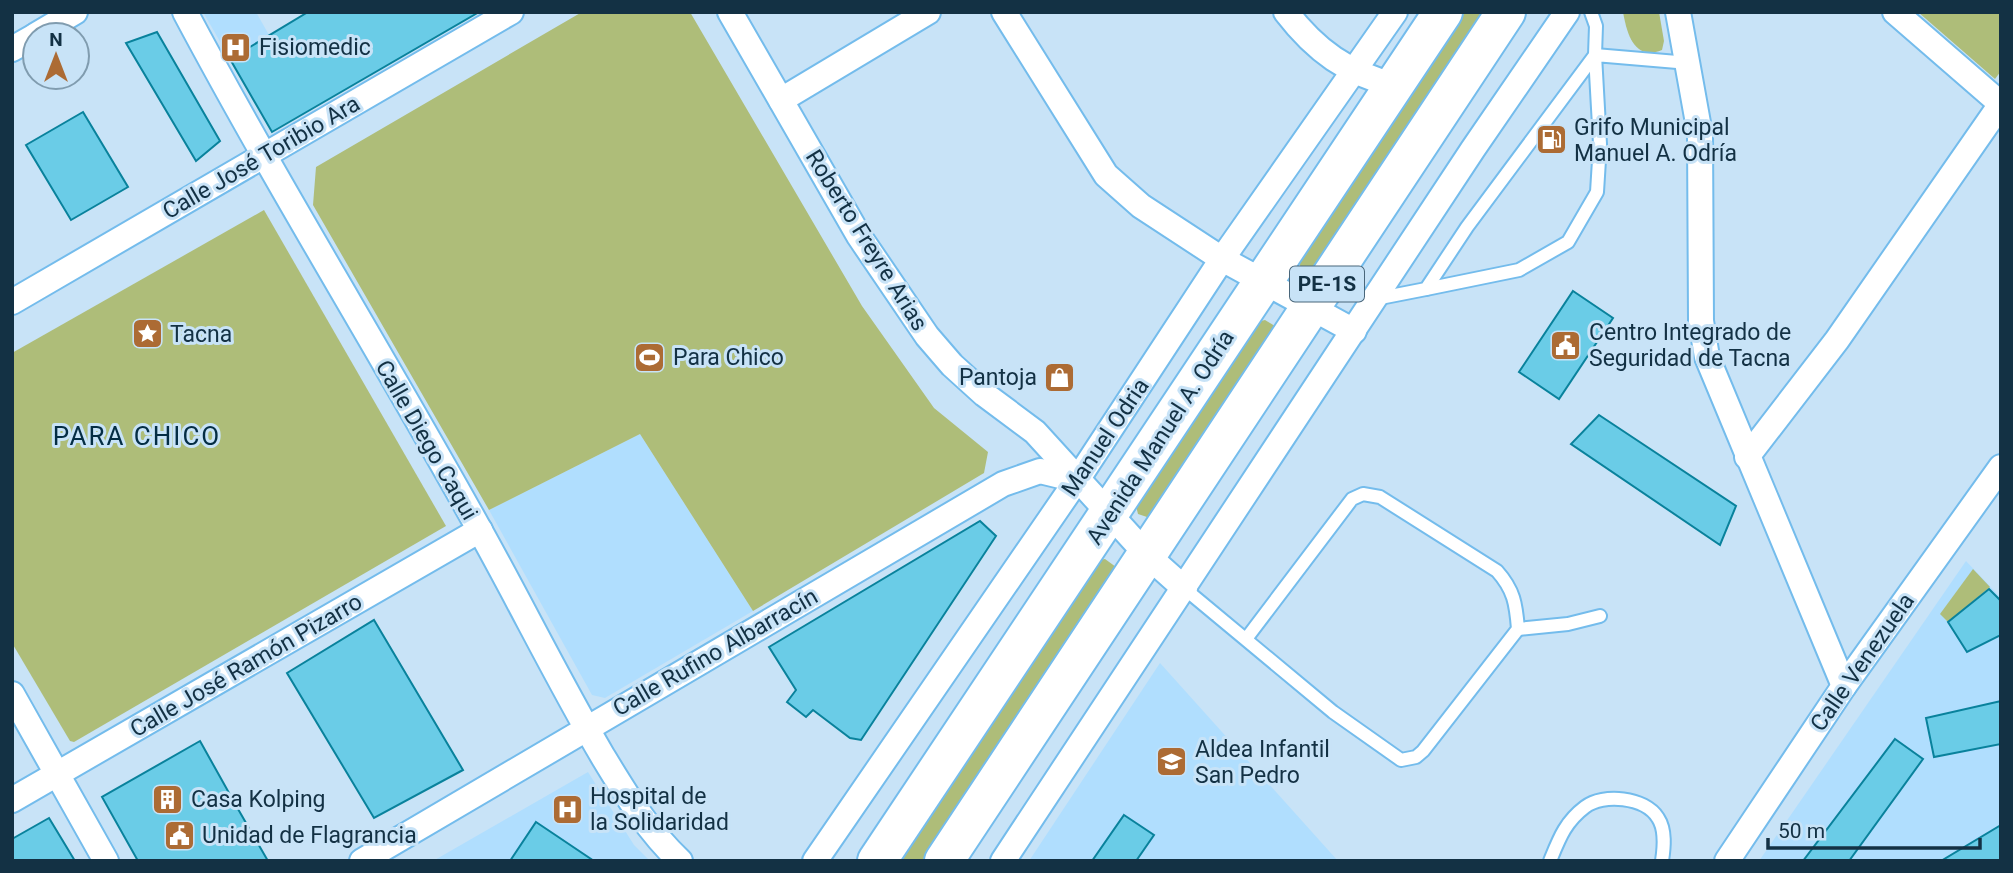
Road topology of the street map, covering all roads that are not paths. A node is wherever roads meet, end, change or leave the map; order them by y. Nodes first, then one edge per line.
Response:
1 (75, 12) edge
2 (185, 12) edge
3 (511, 12) edge
4 (730, 12) edge
5 (928, 12) edge
6 (1004, 12) edge
7 (1286, 12) edge
8 (1395, 12) edge
9 (1443, 12) edge
10 (1506, 12) edge
11 (1567, 12) edge
12 (1591, 12) edge
13 (1678, 12) edge
14 (1895, 12) edge
15 (59, 21) edge
16 (1595, 55) junction
17 (1689, 63) junction
18 (1354, 72) junction
19 (1394, 85) junction
20 (781, 100) junction
21 (2001, 104) edge
22 (262, 156) junction
23 (1222, 259) junction
24 (1263, 281) junction
25 (1426, 289) junction
26 (1374, 299) junction
27 (12, 302) edge
28 (1311, 308) junction
29 (1354, 331) junction
30 (1747, 457) junction
31 (2001, 467) edge
32 (1077, 480) junction
33 (1109, 514) junction
34 (480, 530) junction
35 (1148, 556) junction
36 (1185, 589) junction
37 (1600, 616) dead end
38 (1518, 629) junction
39 (1246, 639) junction
40 (1844, 686) junction
41 (12, 694) edge
42 (586, 727) junction
43 (56, 775) junction
44 (12, 800) edge
45 (106, 861) edge
46 (362, 861) edge
47 (680, 861) edge
48 (815, 861) edge
49 (877, 861) edge
50 (944, 861) edge
51 (1003, 861) edge
52 (1550, 861) edge
53 (1662, 861) edge
54 (1727, 861) edge

1 - 15 street
2 - 22 street, Calle Diego Caqui
3 - 22 street, Calle José Toribio Ara
4 - 20 street, Roberto Freyre Arias
5 - 20 street
6 - 23 street
7 - 18 street
8 - 18 street, Manuel Odria
9 - 19 highway, Avenida Manuel A. Odría / PE-1S
10 - 28 highway, PE-1S
11 - 26 street
12 - 16 lane
13 - 17 street
14 - 21 street
16 - 17 lane
16 - 25 lane
16 - 25 lane
17 - 30 street
18 - 19 street
18 - 23 street, Manuel Odria
19 - 24 highway, Avenida Manuel A. Odría / PE-1S
20 - 32 street, Roberto Freyre Arias
21 - 30 street
22 - 27 street, Calle José Toribio Ara
22 - 34 street, Calle Diego Caqui
23 - 24 street
23 - 32 street, Manuel Odria
24 - 28 street
24 - 33 highway, Avenida Manuel A. Odría / PE-1S
25 - 26 lane
26 - 29 street
28 - 29 street
28 - 35 highway, PE-1S
29 - 36 street
30 - 40 street
31 - 40 street, Calle Venezuela
32 - 33 street, Roberto Freyre Arias
32 - 42 street, Calle Rufino Albarracín
32 - 48 street, Manuel Odria
33 - 35 street, Roberto Freyre Arias
33 - 49 highway, Avenida Manuel A. Odría / PE-1S
34 - 42 street, Calle Diego Caqui
34 - 43 street, Calle José Ramón Pizarro
35 - 36 street, Roberto Freyre Arias
35 - 50 highway, PE-1S
36 - 39 lane
36 - 51 street
37 - 38 lane
38 - 39 lane
38 - 39 lane
40 - 54 street, Calle Venezuela
41 - 43 street
42 - 46 street, Calle Rufino Albarracín
42 - 47 street, Calle Diego Caqui
43 - 44 street, Calle José Ramón Pizarro
43 - 45 street
52 - 53 lane

